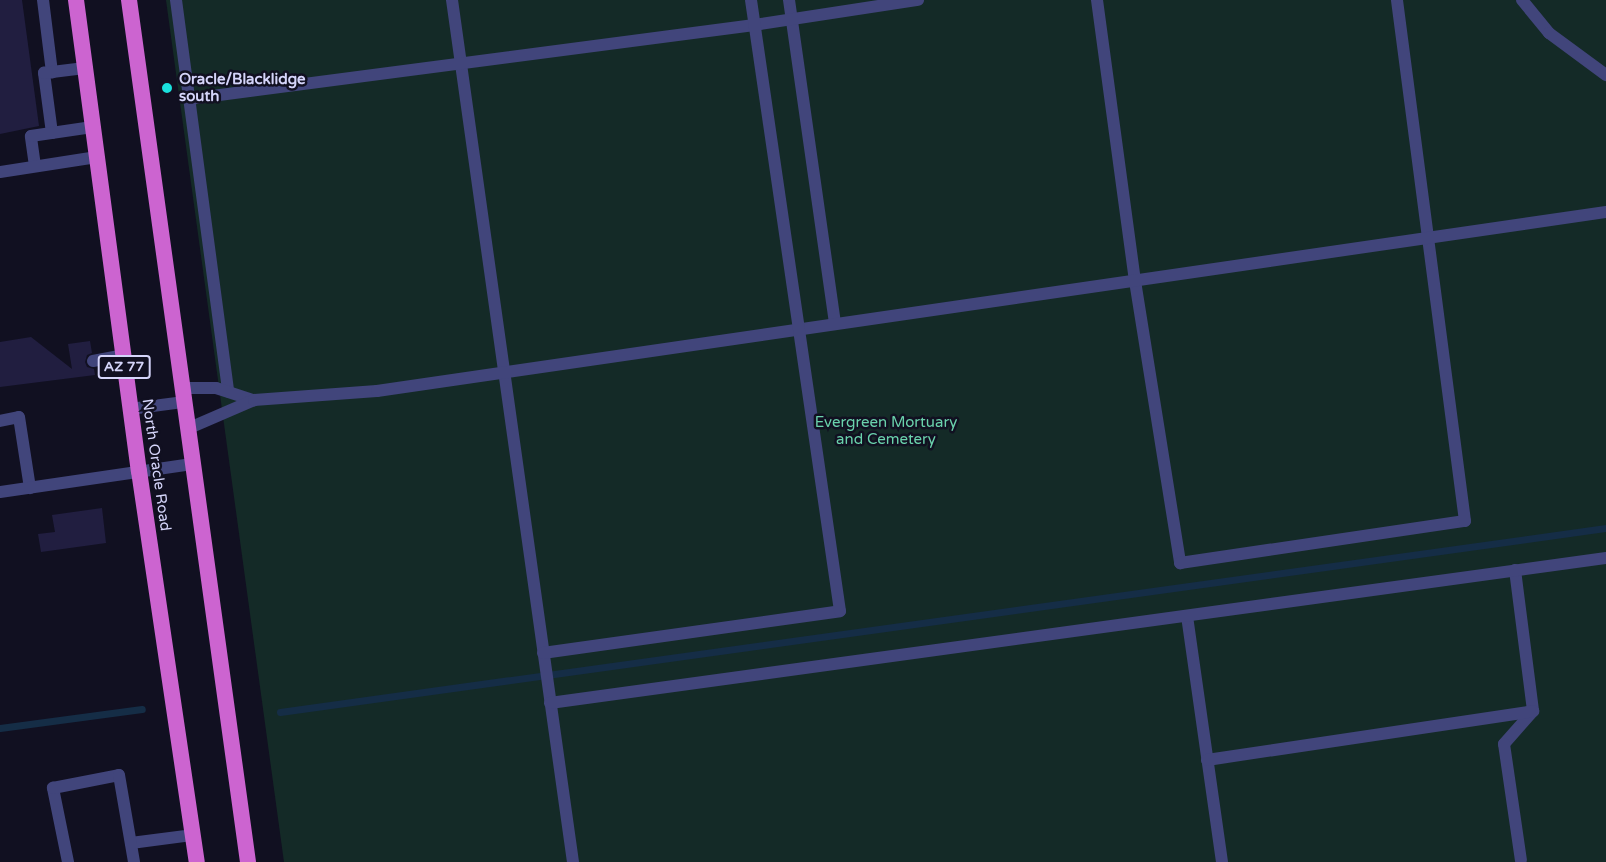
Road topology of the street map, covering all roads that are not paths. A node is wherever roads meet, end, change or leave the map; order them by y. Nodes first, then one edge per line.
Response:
1 (43, 0) edge
2 (76, 0) edge
3 (129, 0) edge
4 (176, 0) edge
5 (452, 0) edge
6 (751, 0) edge
7 (789, 0) edge
8 (918, 0) edge
9 (1096, 0) edge
10 (1397, 0) edge
11 (1522, 0) edge
12 (792, 19) junction
13 (754, 25) junction
14 (461, 63) junction
15 (85, 68) junction
16 (52, 72) junction
17 (1606, 75) edge
18 (189, 99) junction
19 (92, 127) junction
20 (52, 133) junction
21 (97, 157) junction
22 (35, 166) junction
23 (0, 172) edge
24 (1606, 212) edge
25 (1430, 236) junction
26 (1135, 281) junction
27 (835, 324) junction
28 (797, 330) junction
29 (123, 355) junction
30 (93, 361) dead end
31 (505, 372) junction
32 (228, 392) junction
33 (182, 395) junction
34 (254, 400) junction
35 (130, 409) junction
36 (0, 421) edge
37 (187, 429) junction
38 (192, 464) junction
39 (139, 471) junction
40 (30, 488) junction
41 (0, 492) edge
42 (1606, 558) edge
43 (1515, 570) junction
44 (1187, 616) junction
45 (543, 653) junction
46 (550, 703) junction
47 (1533, 711) junction
48 (1208, 760) junction
49 (193, 835) junction
50 (131, 843) junction
51 (1518, 861) edge
52 (68, 862) edge
53 (134, 862) edge
54 (198, 862) edge
55 (249, 862) edge
56 (573, 862) edge
57 (1222, 862) edge

1 - 16 street
2 - 15 highway, North Oracle Road / AZ 77
3 - 33 highway
4 - 18 street
5 - 14 street
6 - 13 street
7 - 12 street
8 - 12 street
9 - 26 street
10 - 25 street
11 - 17 street
12 - 13 street
12 - 27 street
13 - 14 street
13 - 28 street
14 - 18 street
14 - 31 street
15 - 16 street
15 - 19 highway, North Oracle Road / AZ 77
16 - 20 street
18 - 32 street
19 - 20 street
19 - 21 highway, North Oracle Road / AZ 77
20 - 22 street
21 - 22 street
21 - 29 highway, North Oracle Road / AZ 77
22 - 23 street
24 - 25 street
25 - 26 street
25 - 26 street
26 - 27 street
27 - 28 street
28 - 31 street
28 - 45 street
29 - 30 street
29 - 35 highway, North Oracle Road / AZ 77
31 - 34 street
31 - 45 street
32 - 33 street
32 - 34 street
33 - 35 street
33 - 37 highway
34 - 37 street
35 - 39 highway, North Oracle Road / AZ 77
36 - 40 street
37 - 38 highway
38 - 39 street
38 - 55 highway
39 - 40 street
39 - 49 highway, North Oracle Road / AZ 77
40 - 41 street
42 - 43 street
43 - 44 street
43 - 47 street
44 - 46 street
44 - 48 street
45 - 46 street
46 - 56 street
47 - 48 street
47 - 51 street
48 - 57 street
49 - 50 street
49 - 54 highway, North Oracle Road / AZ 77
50 - 52 street
50 - 53 street

